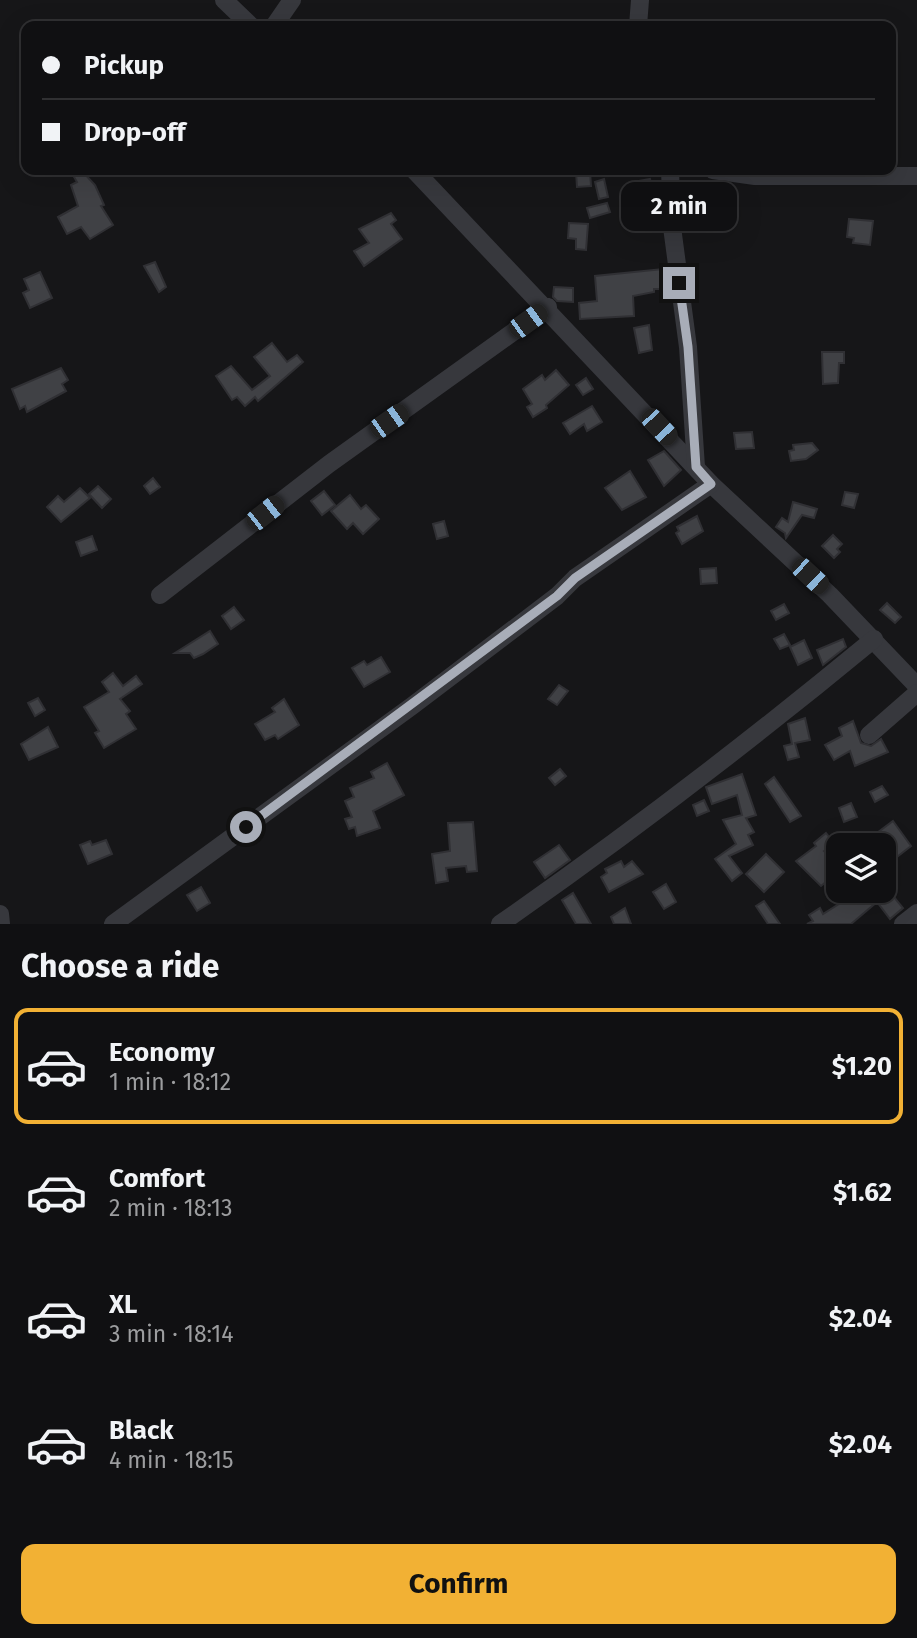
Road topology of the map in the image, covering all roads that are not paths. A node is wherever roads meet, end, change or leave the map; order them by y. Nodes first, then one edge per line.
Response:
1 (224, 0) edge
2 (292, 0) edge
3 (640, 0) edge
4 (246, 21) edge
5 (277, 21) edge
6 (638, 21) edge
7 (419, 175) edge
8 (670, 175) edge
9 (748, 175) edge
10 (917, 176) edge
11 (548, 307) junction
12 (696, 467) junction
13 (711, 484) junction
14 (160, 595) dead end
15 (874, 639) junction
16 (917, 686) edge
17 (917, 694) edge
18 (869, 735) dead end
19 (917, 913) edge
20 (0, 914) edge
21 (1, 924) edge
22 (113, 924) edge
23 (500, 924) edge
24 (903, 924) edge

1 - 4 street
2 - 5 street
3 - 6 street
7 - 11 street
8 - 12 street
9 - 10 street
11 - 12 street
11 - 14 street
12 - 13 street
13 - 15 street
13 - 22 street
15 - 16 street
15 - 23 street
17 - 18 street
19 - 24 street
20 - 21 street

